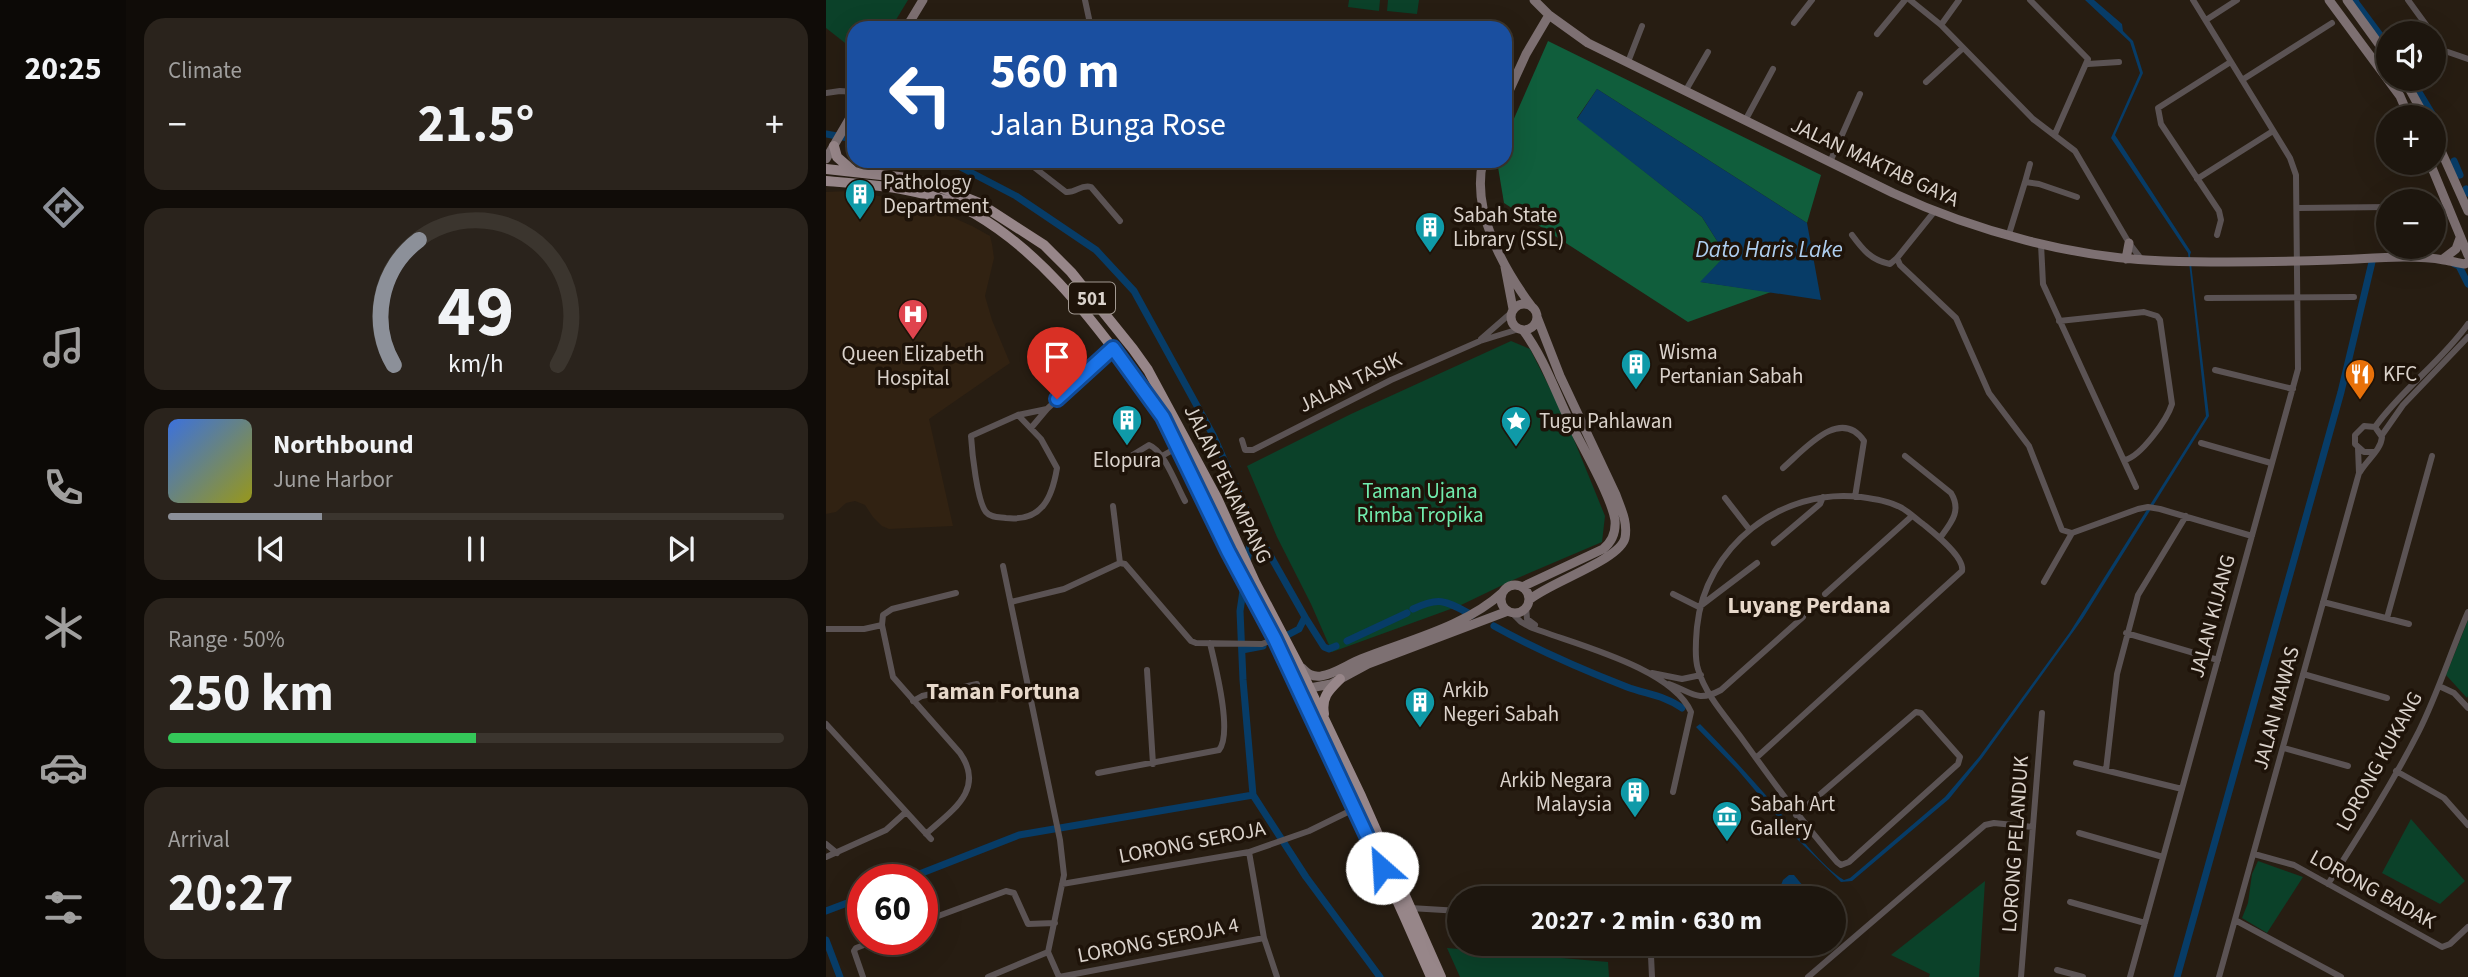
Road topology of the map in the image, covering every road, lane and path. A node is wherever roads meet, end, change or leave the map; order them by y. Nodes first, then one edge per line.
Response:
1 (923, 0) edge
2 (1085, 0) edge
3 (1534, 0) edge
4 (1812, 0) edge
5 (1907, 0) edge
6 (1959, 0) edge
7 (2030, 0) edge
8 (2193, 0) edge
9 (2237, 0) edge
10 (2329, 0) edge
11 (2345, 0) edge
12 (2408, 0) edge
13 (1549, 15) junction
14 (2206, 20) junction
15 (2343, 20) junction
16 (912, 21) edge
17 (1090, 21) edge
18 (2423, 21) edge
19 (1794, 23) dead end
20 (2332, 23) dead end
21 (1941, 25) junction
22 (1642, 26) dead end
23 (1877, 34) dead end
24 (2376, 41) edge
25 (1964, 48) junction
26 (2446, 51) edge
27 (1708, 52) dead end
28 (2468, 59) edge
29 (1628, 62) junction
30 (2119, 62) dead end
31 (2230, 63) junction
32 (2088, 64) junction
33 (1773, 69) dead end
34 (2242, 80) junction
35 (1926, 82) dead end
36 (1512, 85) edge
37 (1686, 90) junction
38 (847, 92) edge
39 (826, 93) edge
40 (1860, 94) dead end
41 (2404, 105) edge
42 (1746, 120) junction
43 (847, 122) edge
44 (2273, 131) junction
45 (2055, 134) junction
46 (830, 149) edge
47 (826, 159) edge
48 (2446, 162) edge
49 (1830, 163) junction
50 (2030, 164) dead end
51 (847, 165) edge
52 (850, 168) edge
53 (1035, 168) edge
54 (1482, 168) edge
55 (826, 169) edge
56 (855, 172) junction
57 (2435, 175) edge
58 (2197, 179) junction
59 (826, 181) edge
60 (2025, 182) junction
61 (2077, 197) dead end
62 (979, 203) junction
63 (2376, 207) edge
64 (2298, 208) junction
65 (2467, 208) edge
66 (1934, 212) junction
67 (973, 213) junction
68 (1120, 221) dead end
69 (2009, 234) junction
70 (1852, 235) dead end
71 (2217, 235) dead end
72 (2460, 238) junction
73 (2129, 243) junction
74 (2041, 244) junction
75 (2468, 255) edge
76 (1897, 258) junction
77 (2126, 259) junction
78 (2143, 260) junction
79 (2444, 260) junction
80 (2297, 261) junction
81 (2468, 262) edge
82 (1505, 265) junction
83 (2354, 297) dead end
84 (2207, 298) dead end
85 (2299, 298) junction
86 (1532, 307) junction
87 (1512, 310) junction
88 (1537, 317) junction
89 (2059, 321) junction
90 (2468, 324) edge
91 (1117, 329) junction
92 (1521, 329) junction
93 (2468, 337) edge
94 (1480, 341) junction
95 (1113, 348) junction
96 (2215, 370) dead end
97 (2293, 389) junction
98 (1047, 409) junction
99 (1018, 415) junction
100 (2375, 427) junction
101 (1031, 428) junction
102 (2382, 435) junction
103 (1242, 440) dead end
104 (2201, 443) dead end
105 (1178, 447) junction
106 (2358, 448) junction
107 (2375, 452) junction
108 (1131, 456) dead end
109 (1162, 456) junction
110 (1905, 456) dead end
111 (2432, 456) dead end
112 (2125, 460) junction
113 (2272, 463) junction
114 (1783, 468) dead end
115 (2360, 473) junction
116 (2136, 487) dead end
117 (1823, 496) junction
118 (1855, 497) junction
119 (1725, 498) dead end
120 (1185, 501) dead end
121 (1113, 506) dead end
122 (1912, 516) junction
123 (2186, 516) junction
124 (1749, 529) junction
125 (2072, 533) junction
126 (2252, 536) junction
127 (1940, 538) junction
128 (1774, 543) dead end
129 (1120, 563) junction
130 (1757, 563) dead end
131 (1003, 566) dead end
132 (2044, 582) dead end
133 (1522, 587) junction
134 (1503, 592) junction
135 (956, 593) dead end
136 (1673, 594) dead end
137 (1825, 594) dead end
138 (1011, 601) junction
139 (2323, 601) junction
140 (1528, 604) junction
141 (1699, 607) junction
142 (1510, 612) junction
143 (2468, 612) edge
144 (1803, 617) dead end
145 (2387, 618) junction
146 (2409, 624) dead end
147 (882, 625) junction
148 (826, 629) edge
149 (1542, 630) junction
150 (2126, 633) junction
151 (1278, 635) junction
152 (1210, 643) junction
153 (2218, 660) junction
154 (1296, 661) junction
155 (1147, 670) dead end
156 (1699, 672) junction
157 (1650, 673) junction
158 (1329, 674) junction
159 (2303, 674) junction
160 (1293, 679) junction
161 (1340, 679) junction
162 (1664, 682) junction
163 (976, 684) dead end
164 (1324, 686) junction
165 (2439, 686) junction
166 (1310, 688) junction
167 (1710, 696) junction
168 (2387, 698) dead end
169 (913, 701) junction
170 (2468, 708) edge
171 (2042, 713) dead end
172 (826, 723) edge
173 (1326, 723) junction
174 (2284, 748) junction
175 (1756, 758) junction
176 (2076, 762) dead end
177 (1153, 764) junction
178 (2348, 766) dead end
179 (2106, 770) junction
180 (2396, 771) junction
181 (1098, 773) dead end
182 (2182, 789) junction
183 (1673, 792) dead end
184 (1359, 806) junction
185 (906, 812) junction
186 (1796, 814) junction
187 (2468, 825) edge
188 (2033, 827) junction
189 (2079, 833) dead end
190 (826, 844) edge
191 (1249, 852) junction
192 (838, 853) junction
193 (2254, 854) junction
194 (826, 857) edge
195 (2163, 857) junction
196 (1062, 884) junction
197 (2328, 884) junction
198 (1392, 887) junction
199 (2070, 902) dead end
200 (1410, 908) junction
201 (1447, 910) edge
202 (938, 916) edge
203 (2235, 920) junction
204 (1407, 921) junction
205 (1055, 923) junction
206 (2145, 923) junction
207 (2468, 927) edge
208 (1264, 938) junction
209 (1048, 952) junction
210 (855, 955) edge
211 (1651, 956) dead end
212 (2056, 970) dead end
213 (1811, 976) edge
214 (863, 977) edge
215 (988, 977) edge
216 (1059, 977) edge
217 (1278, 977) edge
218 (1431, 977) edge
219 (1441, 977) edge
220 (1652, 977) edge
221 (2021, 977) edge
222 (2083, 977) edge
223 (2130, 977) edge
224 (2219, 977) edge
225 (2341, 977) edge

1 - 16 street
2 - 17 street
3 - 13 street, JALAN MAKTAB GAYA
4 - 19 street
5 - 21 street
5 - 23 street
6 - 21 street
7 - 32 street
8 - 14 street, JALAN KIJANG
9 - 14 street
10 - 15 street
11 - 15 street
11 - 24 street
12 - 18 street
13 - 29 street, JALAN MAKTAB GAYA
13 - 36 street
14 - 31 street, JALAN KIJANG
15 - 41 street
20 - 34 street
21 - 25 street
22 - 29 street
25 - 35 street
25 - 45 street
26 - 28 street
27 - 37 street
29 - 37 street, JALAN MAKTAB GAYA
30 - 32 street
31 - 34 street, JALAN KIJANG
31 - 58 street
32 - 45 street
33 - 42 street
34 - 44 street, JALAN KIJANG
37 - 42 street, JALAN MAKTAB GAYA
38 - 39 street
40 - 49 street
42 - 49 street, JALAN MAKTAB GAYA
43 - 46 street
44 - 58 street
44 - 64 street, JALAN KIJANG
45 - 73 street
46 - 47 street
46 - 51 main road
48 - 65 street
49 - 66 street, JALAN MAKTAB GAYA
50 - 60 street
52 - 56 main road
53 - 68 street
54 - 82 street
55 - 56 main road, JALAN PENAMPANG / 501
56 - 62 main road, JALAN PENAMPANG / 501
57 - 72 street
58 - 71 street
59 - 67 main road, JALAN PENAMPANG / 501
60 - 61 street
60 - 69 street
62 - 67 main road
62 - 91 main road, JALAN PENAMPANG / 501
63 - 64 street
64 - 80 street, JALAN KIJANG
66 - 69 street, JALAN MAKTAB GAYA
66 - 76 street
67 - 95 main road, JALAN PENAMPANG / 501
69 - 74 street, JALAN MAKTAB GAYA
70 - 76 street
72 - 75 street
72 - 79 street
73 - 77 street
73 - 78 street
74 - 77 street, JALAN MAKTAB GAYA
74 - 89 street
76 - 125 street
77 - 78 street, JALAN MAKTAB GAYA
78 - 80 street, JALAN MAKTAB GAYA
79 - 80 street, JALAN MAKTAB GAYA
79 - 81 street, JALAN MAKTAB GAYA
80 - 85 street, JALAN KIJANG
82 - 86 street
82 - 87 street
83 - 85 street
84 - 85 street
85 - 97 street, JALAN KIJANG
86 - 87 street
86 - 88 street
87 - 92 street
87 - 94 street, JALAN TASIK
88 - 92 street
88 - 140 street
89 - 112 street
89 - 112 street
90 - 100 street
91 - 95 main road
91 - 151 main road, JALAN PENAMPANG / 501
92 - 94 street, JALAN TASIK
92 - 133 street
93 - 102 street
94 - 103 street, JALAN TASIK
95 - 98 street
95 - 105 main road, JALAN PENAMPANG / 501
96 - 97 street
97 - 113 street, JALAN KIJANG
98 - 99 street
98 - 101 street
99 - 101 street
99 - 101 street
100 - 102 street
100 - 106 street
102 - 107 street
104 - 113 street
105 - 109 street
105 - 151 main road, JALAN PENAMPANG / 501
106 - 107 street
106 - 115 street, JALAN MAWAS
107 - 115 street
108 - 109 street
109 - 120 street
110 - 127 street
111 - 145 street
112 - 116 street
113 - 126 street, JALAN KIJANG
114 - 118 street
115 - 139 street, JALAN MAWAS
117 - 118 street
117 - 124 street
117 - 128 street
118 - 122 street
119 - 124 street
121 - 129 street
122 - 127 street
122 - 137 street
123 - 125 street
123 - 126 street
123 - 150 street
124 - 141 street
125 - 132 street
126 - 153 street, JALAN KIJANG
127 - 175 street
129 - 138 street
129 - 152 street
130 - 141 street
131 - 138 street
133 - 134 street
133 - 140 street
134 - 142 street
134 - 158 street
135 - 147 street
136 - 141 street
138 - 196 street
139 - 145 street
139 - 159 street, JALAN MAWAS
140 - 142 street
140 - 149 street
141 - 156 street
142 - 149 street
142 - 161 street
143 - 165 street, LORONG KUKANG
144 - 167 street
145 - 146 street
147 - 148 street
147 - 169 street
149 - 157 street
150 - 153 street
150 - 179 street
151 - 152 street
151 - 154 main road, JALAN PENAMPANG / 501
151 - 160 main road, JALAN PENAMPANG / 501
152 - 177 street
153 - 182 street, JALAN KIJANG
154 - 158 street
154 - 166 main road, JALAN PENAMPANG / 501
155 - 177 street
156 - 157 street
156 - 167 street
157 - 162 street
158 - 164 street
159 - 168 street
159 - 174 street, JALAN MAWAS
160 - 166 main road
160 - 184 main road, JALAN PENAMPANG / 501
161 - 164 street
161 - 173 main road
162 - 167 street
162 - 183 street
163 - 169 street
164 - 166 street
165 - 170 street
165 - 180 street, LORONG KUKANG
166 - 173 main road, JALAN PENAMPANG / 501
167 - 175 street
169 - 185 street
171 - 188 street, LORONG PELANDUK
172 - 185 street
173 - 184 main road, JALAN PENAMPANG / 501
174 - 178 street
174 - 193 street, JALAN MAWAS
175 - 186 street
176 - 179 street
177 - 181 street
179 - 182 street
180 - 187 street
180 - 197 street, LORONG KUKANG
182 - 195 street, JALAN KIJANG
184 - 191 street, LORONG SEROJA
184 - 198 main road, JALAN PENAMPANG / 501
184 - 200 main road, JALAN PENAMPANG / 501
185 - 192 street
186 - 186 street
188 - 213 street
188 - 221 street, LORONG PELANDUK
189 - 195 street
190 - 192 street
191 - 196 street, LORONG SEROJA
191 - 208 street
192 - 194 street
193 - 197 street, LORONG BADAK
193 - 203 street, JALAN MAWAS
195 - 206 street, JALAN KIJANG
196 - 205 street
197 - 207 street, LORONG BADAK
198 - 200 main road
198 - 204 main road, JALAN PENAMPANG / 501
199 - 206 street
200 - 201 street
200 - 204 main road
200 - 219 main road, JALAN PENAMPANG / 501
202 - 205 street
203 - 224 street, JALAN MAWAS
203 - 225 street
204 - 218 main road, JALAN PENAMPANG / 501
205 - 209 street
206 - 223 street, JALAN KIJANG
208 - 216 street, LORONG SEROJA 4
208 - 217 street
209 - 215 street
209 - 216 street
210 - 214 street
211 - 220 street
212 - 222 street

